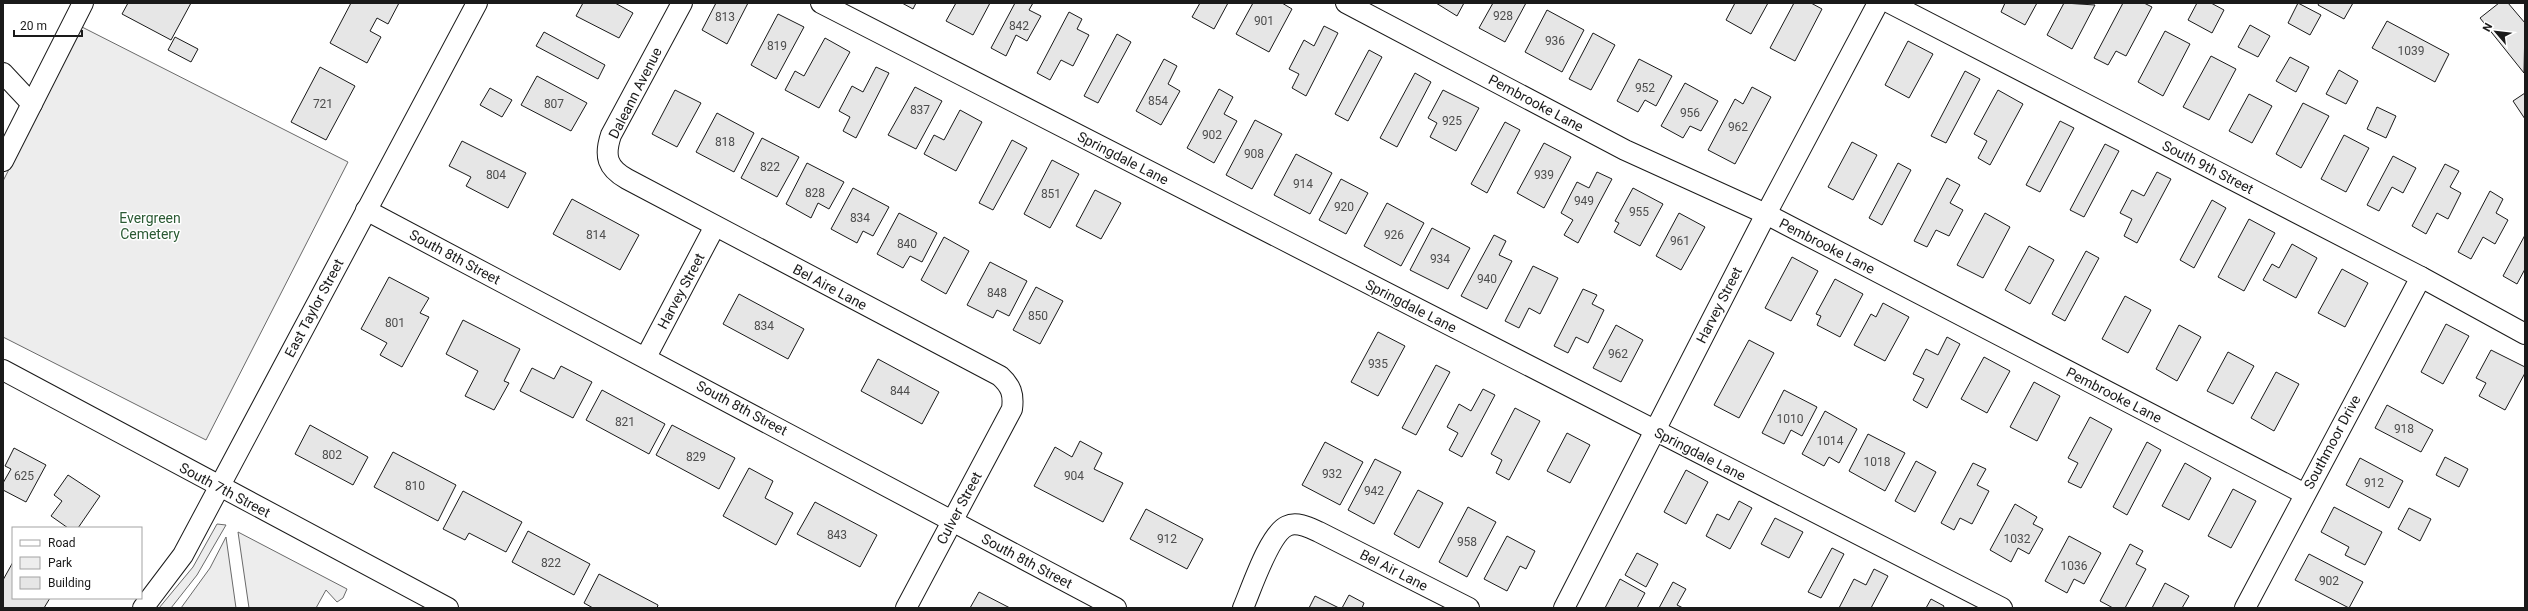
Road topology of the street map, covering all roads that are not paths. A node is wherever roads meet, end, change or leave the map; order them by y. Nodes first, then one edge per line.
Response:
1 (83, 3) edge
2 (477, 3) edge
3 (682, 3) edge
4 (821, 3) edge
5 (1346, 3) edge
6 (1878, 3) edge
7 (1890, 3) edge
8 (3, 73) edge
9 (32, 104) junction
10 (3, 161) edge
11 (627, 179) joint
12 (366, 210) junction
13 (1766, 214) junction
14 (715, 226) junction
15 (2421, 277) junction
16 (2525, 334) edge
17 (646, 357) junction
18 (3, 370) edge
19 (1012, 409) joint
20 (1654, 431) junction
21 (219, 486) junction
22 (2305, 494) junction
23 (951, 521) junction
24 (143, 608) edge
25 (448, 608) edge
26 (906, 608) edge
27 (1116, 608) edge
28 (1243, 608) edge
29 (1470, 608) edge
30 (1564, 608) edge
31 (2002, 608) edge
32 (2245, 608) edge

1 - 9 street
2 - 12 street, East Taylor Street
3 - 11 street, Daleann Avenue
4 - 20 street, Springdale Lane
5 - 13 street, Pembrooke Lane
6 - 13 street, Harvey Street
7 - 15 street, South 9th Street
8 - 9 street
9 - 10 street
11 - 14 street, Bel Aire Lane
12 - 17 street, South 8th Street
12 - 21 street, East Taylor Street
13 - 20 street, Harvey Street
13 - 22 street, Pembrooke Lane
14 - 17 street, Harvey Street
14 - 19 street, Bel Aire Lane
15 - 16 street, South 9th Street
15 - 22 street, Southmoor Drive
17 - 23 street, South 8th Street
18 - 21 street, South 7th Street
19 - 23 street, Culver Street
20 - 30 street, Harvey Street
20 - 31 street, Springdale Lane
21 - 24 street, East Taylor Street
21 - 25 street, South 7th Street
22 - 32 street, Southmoor Drive
23 - 26 street, Culver Street
23 - 27 street, South 8th Street
28 - 29 street, Bel Air Lane

